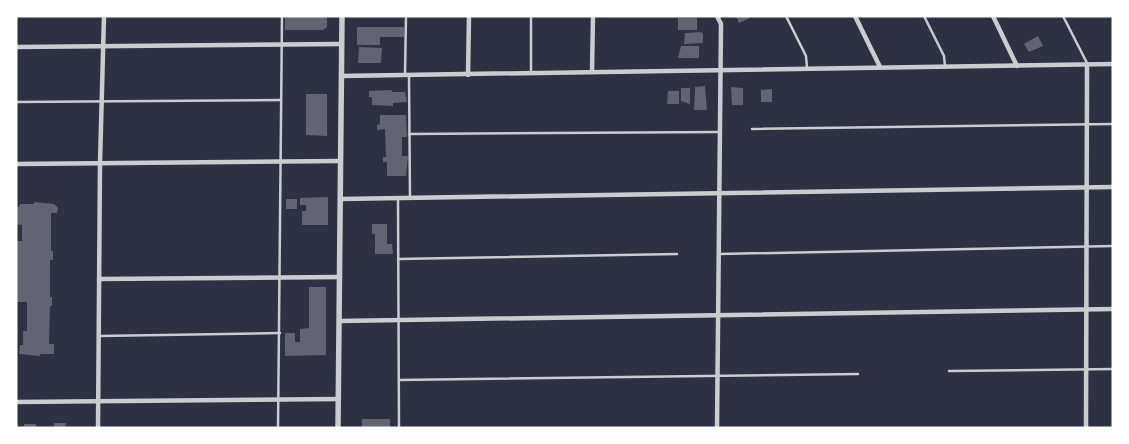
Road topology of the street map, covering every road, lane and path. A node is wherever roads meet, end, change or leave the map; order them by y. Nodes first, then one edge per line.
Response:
1 (104, 16) edge
2 (282, 16) edge
3 (342, 16) edge
4 (406, 16) edge
5 (469, 16) edge
6 (531, 16) edge
7 (593, 16) edge
8 (716, 16) edge
9 (786, 16) edge
10 (855, 16) edge
11 (924, 16) edge
12 (993, 16) edge
13 (1063, 16) edge
14 (282, 44) junction
15 (341, 44) junction
16 (103, 46) junction
17 (16, 47) edge
18 (1113, 64) edge
19 (1087, 65) junction
20 (1018, 66) junction
21 (945, 67) junction
22 (880, 68) junction
23 (807, 69) junction
24 (720, 70) junction
25 (592, 72) junction
26 (531, 74) junction
27 (407, 75) junction
28 (468, 75) junction
29 (341, 76) junction
30 (281, 100) junction
31 (16, 102) edge
32 (102, 102) junction
33 (1088, 124) junction
34 (1113, 124) edge
35 (752, 129) dead end
36 (720, 132) junction
37 (409, 134) junction
38 (340, 160) junction
39 (281, 161) junction
40 (100, 163) junction
41 (16, 164) edge
42 (1088, 187) junction
43 (1113, 187) edge
44 (719, 193) junction
45 (398, 198) junction
46 (410, 198) junction
47 (340, 199) junction
48 (1087, 246) junction
49 (1113, 246) edge
50 (677, 254) dead end
51 (718, 254) junction
52 (398, 259) junction
53 (340, 277) junction
54 (281, 278) junction
55 (99, 279) junction
56 (1113, 309) edge
57 (1086, 310) junction
58 (718, 315) junction
59 (399, 320) junction
60 (339, 321) junction
61 (280, 333) junction
62 (99, 336) junction
63 (1086, 369) junction
64 (1113, 369) edge
65 (949, 372) dead end
66 (858, 374) dead end
67 (718, 376) junction
68 (399, 380) junction
69 (339, 399) junction
70 (279, 400) junction
71 (98, 401) junction
72 (16, 402) edge
73 (98, 428) edge
74 (278, 428) edge
75 (338, 428) edge
76 (399, 428) edge
77 (717, 428) edge
78 (1086, 428) edge

1 - 16 street
2 - 14 lane
3 - 15 street
4 - 27 lane
5 - 28 street
6 - 26 lane
7 - 25 street
8 - 24 street
9 - 23 lane
10 - 22 street
11 - 21 lane
12 - 20 street
13 - 19 lane
14 - 15 street
14 - 16 street
14 - 30 lane
15 - 29 street
16 - 17 street
16 - 32 street
18 - 19 street
19 - 20 street
19 - 33 street
20 - 21 street
21 - 22 street
22 - 23 street
23 - 24 street
24 - 25 street
24 - 36 street
25 - 26 street
26 - 28 street
27 - 28 street
27 - 29 street
27 - 37 lane
29 - 38 street
30 - 32 lane
30 - 39 lane
31 - 32 lane
32 - 40 street
33 - 34 lane
33 - 35 lane
33 - 42 street
36 - 37 lane
36 - 44 street
37 - 46 lane
38 - 39 street
38 - 47 street
39 - 40 street
39 - 54 lane
40 - 41 street
40 - 55 street
42 - 43 street
42 - 44 street
42 - 48 street
44 - 46 street
44 - 51 street
45 - 46 street
45 - 47 street
45 - 52 lane
47 - 53 street
48 - 49 lane
48 - 51 lane
48 - 57 street
50 - 52 lane
51 - 58 street
52 - 59 lane
53 - 54 street
53 - 60 street
54 - 55 street
54 - 61 lane
55 - 62 street
56 - 57 street
57 - 58 street
57 - 63 street
58 - 59 street
58 - 67 street
59 - 60 street
59 - 68 lane
60 - 69 street
61 - 62 lane
61 - 70 lane
62 - 71 street
63 - 64 lane
63 - 65 lane
63 - 78 street
66 - 67 lane
67 - 68 lane
67 - 77 street
68 - 76 lane
69 - 70 street
69 - 75 street
70 - 71 street
70 - 74 lane
71 - 72 street
71 - 73 street

